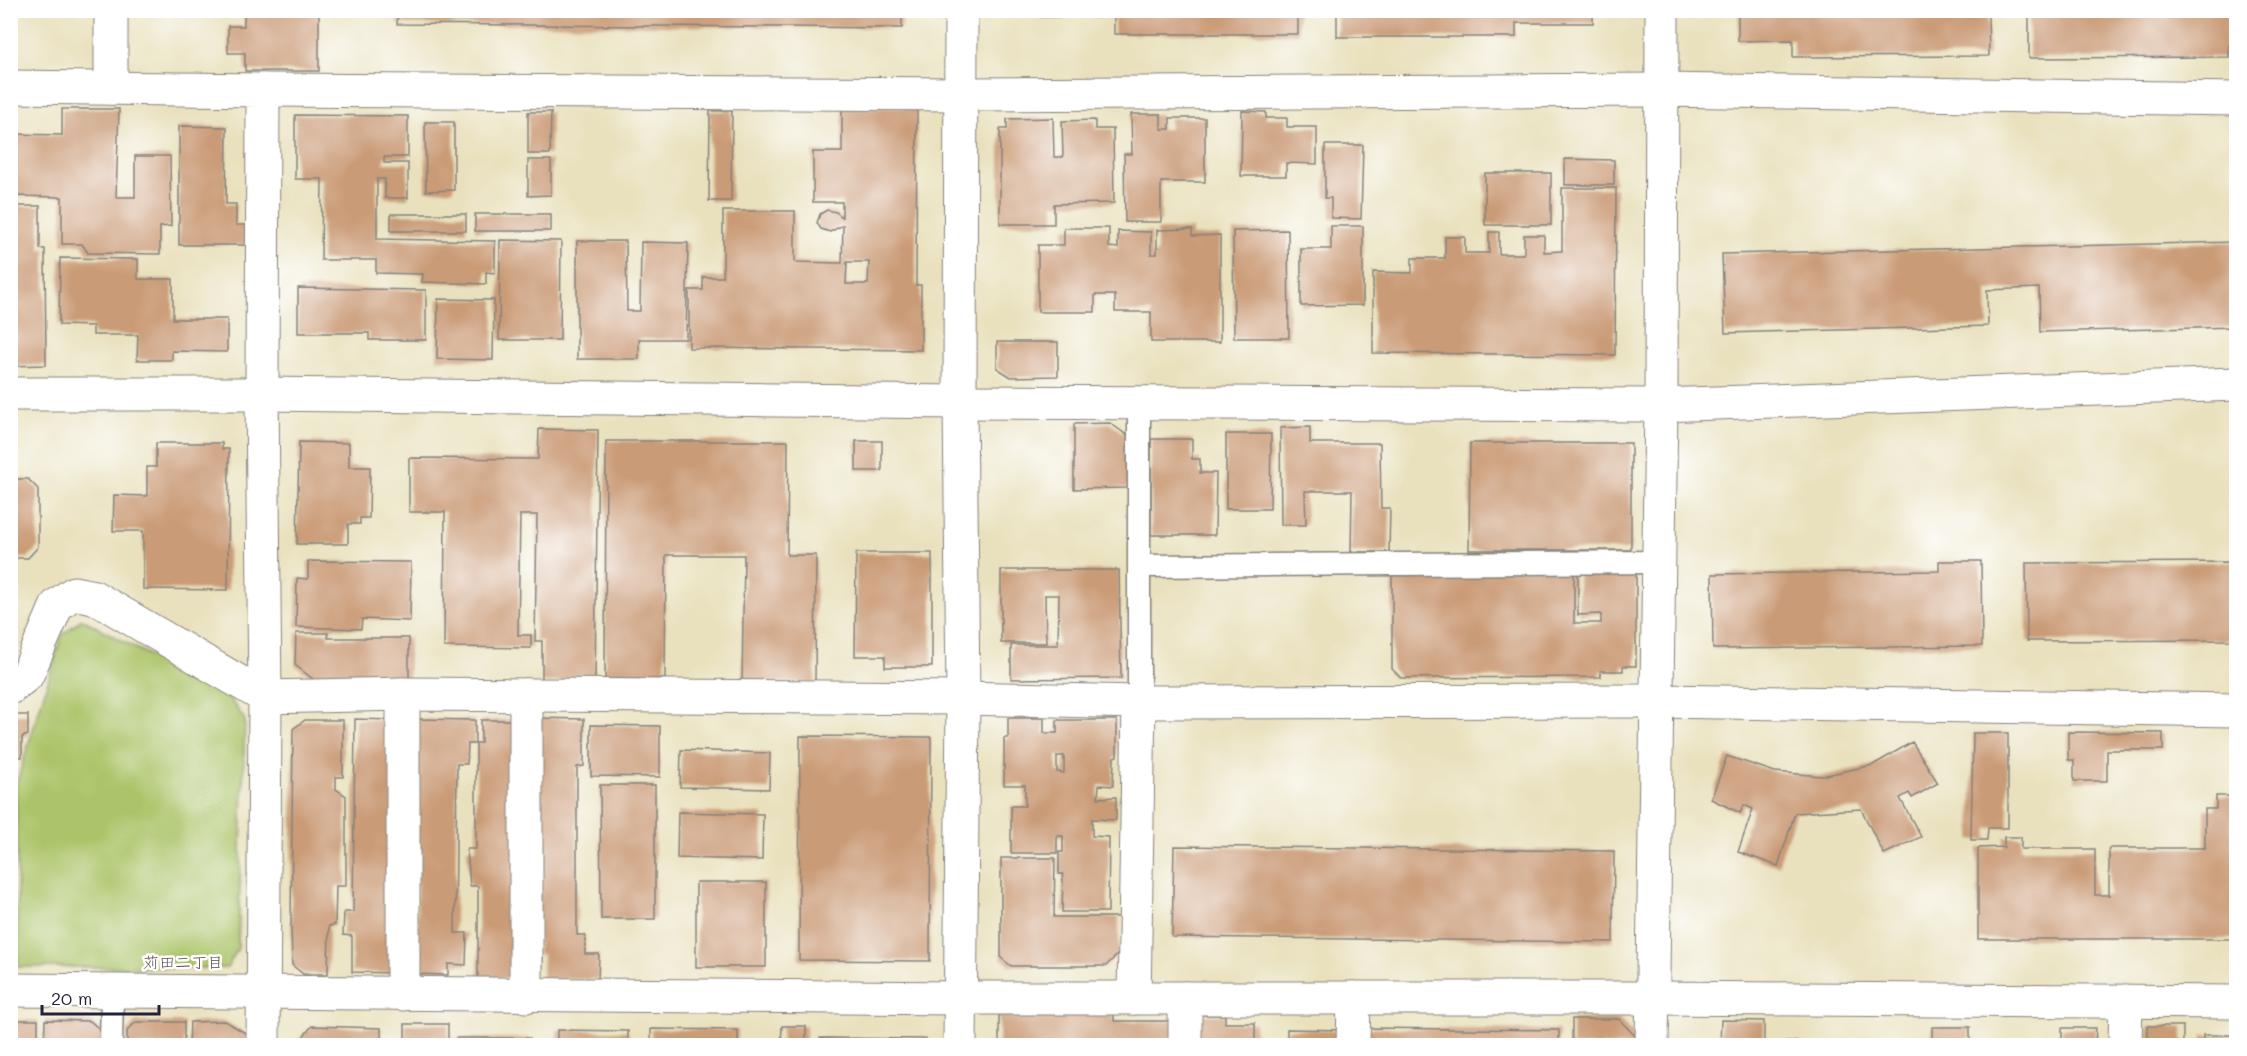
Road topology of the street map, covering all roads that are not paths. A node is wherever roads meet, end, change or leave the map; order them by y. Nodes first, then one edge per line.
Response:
1 (111, 10) edge
2 (961, 10) edge
3 (1662, 10) edge
4 (10, 87) edge
5 (111, 88) junction
6 (263, 90) junction
7 (1662, 90) junction
8 (961, 94) junction
9 (2236, 99) edge
10 (2236, 384) edge
11 (10, 394) edge
12 (262, 394) junction
13 (960, 402) junction
14 (1139, 403) junction
15 (1662, 405) junction
16 (1659, 562) junction
17 (1140, 566) junction
18 (10, 688) edge
19 (403, 694) junction
20 (526, 695) junction
21 (265, 697) junction
22 (963, 698) junction
23 (1658, 701) junction
24 (1139, 702) junction
25 (2236, 710) edge
26 (10, 990) edge
27 (112, 991) junction
28 (263, 992) junction
29 (403, 994) junction
30 (526, 996) junction
31 (960, 998) junction
32 (1134, 998) junction
33 (1185, 998) junction
34 (1354, 998) junction
35 (1652, 998) junction
36 (2126, 1001) junction
37 (2236, 1002) edge
38 (111, 1046) edge
39 (263, 1046) edge
40 (960, 1046) edge
41 (1185, 1046) edge
42 (1353, 1046) edge
43 (1652, 1046) edge
44 (2125, 1046) edge

1 - 5 street
2 - 8 street
3 - 7 street
4 - 5 street
5 - 6 street
6 - 8 street
6 - 12 street
7 - 8 street
7 - 9 street
7 - 15 street
8 - 13 street
10 - 15 street
11 - 12 street
12 - 13 street
12 - 21 street
13 - 14 street
13 - 22 street
14 - 15 street
14 - 17 lane
15 - 16 street
16 - 17 lane
16 - 23 street
17 - 24 lane
18 - 21 street
19 - 20 street
19 - 21 street
19 - 29 street
20 - 22 street
20 - 30 street
21 - 28 street
22 - 24 street
22 - 31 street
23 - 24 street
23 - 25 street
23 - 35 street
24 - 32 street
26 - 27 street
27 - 28 street
27 - 38 lane
28 - 29 street
28 - 39 street
29 - 30 street
30 - 31 street
31 - 32 street
31 - 40 street
32 - 33 street
33 - 34 street
33 - 41 street
34 - 35 street
34 - 42 street
35 - 36 street
35 - 43 street
36 - 37 street
36 - 44 street

